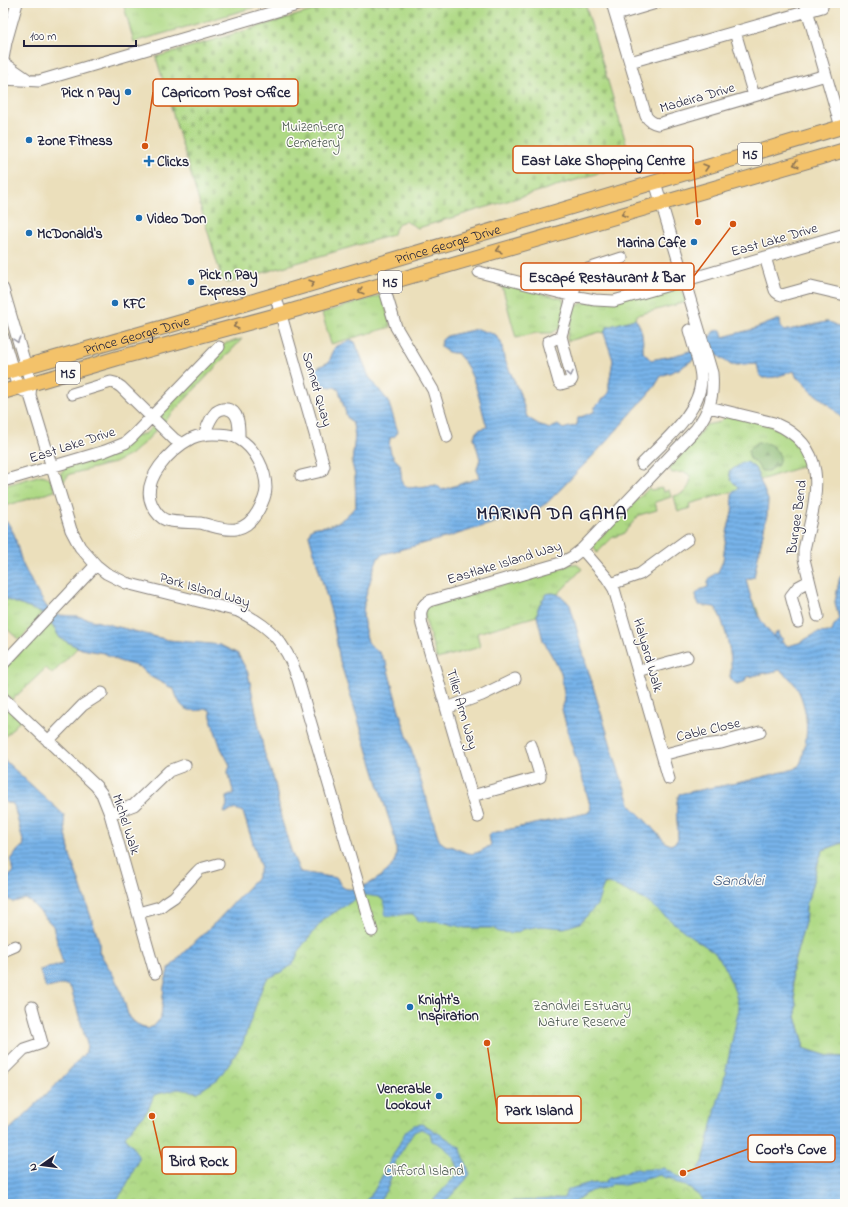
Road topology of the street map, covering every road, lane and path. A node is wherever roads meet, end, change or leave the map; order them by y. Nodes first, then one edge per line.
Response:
1 (17, 3) edge
2 (304, 3) edge
3 (612, 3) edge
4 (656, 3) edge
5 (806, 7) edge
6 (822, 7) dead end
7 (616, 15) junction
8 (735, 32) junction
9 (630, 62) junction
10 (3, 63) edge
11 (826, 75) junction
12 (3, 79) edge
13 (33, 82) junction
14 (754, 96) junction
15 (843, 127) edge
16 (845, 150) edge
17 (655, 182) junction
18 (661, 203) junction
19 (845, 234) edge
20 (765, 257) junction
21 (622, 258) dead end
22 (479, 272) dead end
23 (685, 281) junction
24 (383, 284) junction
25 (3, 289) edge
26 (275, 294) junction
27 (845, 295) edge
28 (573, 296) junction
29 (281, 314) junction
30 (688, 330) dead end
31 (3, 336) edge
32 (561, 336) dead end
33 (219, 347) dead end
34 (14, 370) edge
35 (26, 389) junction
36 (3, 392) edge
37 (72, 394) dead end
38 (709, 406) junction
39 (690, 413) junction
40 (152, 416) junction
41 (702, 421) junction
42 (204, 434) junction
43 (447, 437) dead end
44 (239, 438) junction
45 (182, 444) junction
46 (642, 464) dead end
47 (52, 467) junction
48 (301, 476) dead end
49 (3, 482) edge
50 (688, 539) dead end
51 (582, 549) junction
52 (96, 565) junction
53 (809, 581) junction
54 (611, 584) junction
55 (421, 610) joint
56 (818, 616) dead end
57 (798, 622) dead end
58 (687, 657) dead end
59 (3, 664) edge
60 (638, 671) junction
61 (515, 680) dead end
62 (102, 693) dead end
63 (3, 698) edge
64 (447, 708) junction
65 (760, 732) dead end
66 (48, 741) junction
67 (531, 745) dead end
68 (662, 755) junction
69 (185, 765) dead end
70 (669, 779) dead end
71 (472, 796) junction
72 (110, 814) junction
73 (478, 817) dead end
74 (218, 864) dead end
75 (138, 913) junction
76 (372, 931) dead end
77 (15, 946) dead end
78 (3, 950) edge
79 (155, 973) dead end
80 (32, 1007) dead end
81 (3, 1070) edge

1 - 10 street
2 - 13 street
3 - 7 street, Madeira Drive
4 - 7 street
5 - 6 street
5 - 8 street
5 - 11 street
7 - 9 street, Madeira Drive
8 - 9 street
8 - 14 street
9 - 14 street, Madeira Drive
10 - 13 street
11 - 14 street, Madeira Drive
11 - 15 street
12 - 13 street
17 -> 15 main road, Prince George Drive / M5
16 -> 18 main road, Prince George Drive / M5
17 - 18 street, Eastlake Island Way
26 -> 17 main road, Prince George Drive / M5
18 - 23 street, Eastlake Island Way
18 -> 24 main road, Prince George Drive / M5
19 - 20 street, East Lake Drive
20 - 23 street, East Lake Drive
20 - 27 street
21 - 28 street
22 - 28 street, East Lake Drive
23 - 28 street, East Lake Drive
23 - 38 street, Eastlake Island Way
24 -> 29 main road, Prince George Drive / M5
24 - 43 street
25 -> 34 street
26 - 29 street, Sonnet Quay
26 - 34 main road, Prince George Drive / M5
28 - 32 street
29 -> 35 main road, Prince George Drive / M5
29 - 48 street, Sonnet Quay
30 - 39 street
31 - 34 street
33 - 40 street, East Lake Drive
34 - 35 street, Park Island Way
35 - 36 main road, Prince George Drive / M5
35 - 47 street, Park Island Way
37 - 40 street
38 - 41 street, Eastlake Island Way
38 - 53 street, Burgee Bend
39 - 41 street
39 - 46 street
40 - 45 street
40 - 47 street, East Lake Drive
41 - 51 street, Eastlake Island Way
42 - 44 street
42 - 44 street
42 - 45 street
44 - 45 street
47 - 49 street, East Lake Drive
47 - 52 street, Park Island Way
50 - 54 street
51 - 54 street, Halyard Walk
51 - 55 street, Eastlake Island Way
52 - 59 street
52 - 76 street, Park Island Way
53 - 56 street, Burgee Bend
53 - 57 street
54 - 60 street, Halyard Walk
55 - 64 street, Tiller Arm Way
58 - 60 street
60 - 68 street, Halyard Walk
61 - 64 street
62 - 66 street
63 - 66 street, Michel Walk
64 - 71 street, Tiller Arm Way
65 - 68 street, Cable Close
66 - 72 street, Michel Walk
67 - 71 street
68 - 70 street, Halyard Walk
69 - 72 street
71 - 73 street, Tiller Arm Way
72 - 75 street, Michel Walk
74 - 75 street
75 - 79 street, Michel Walk
77 - 78 street
80 - 81 street

